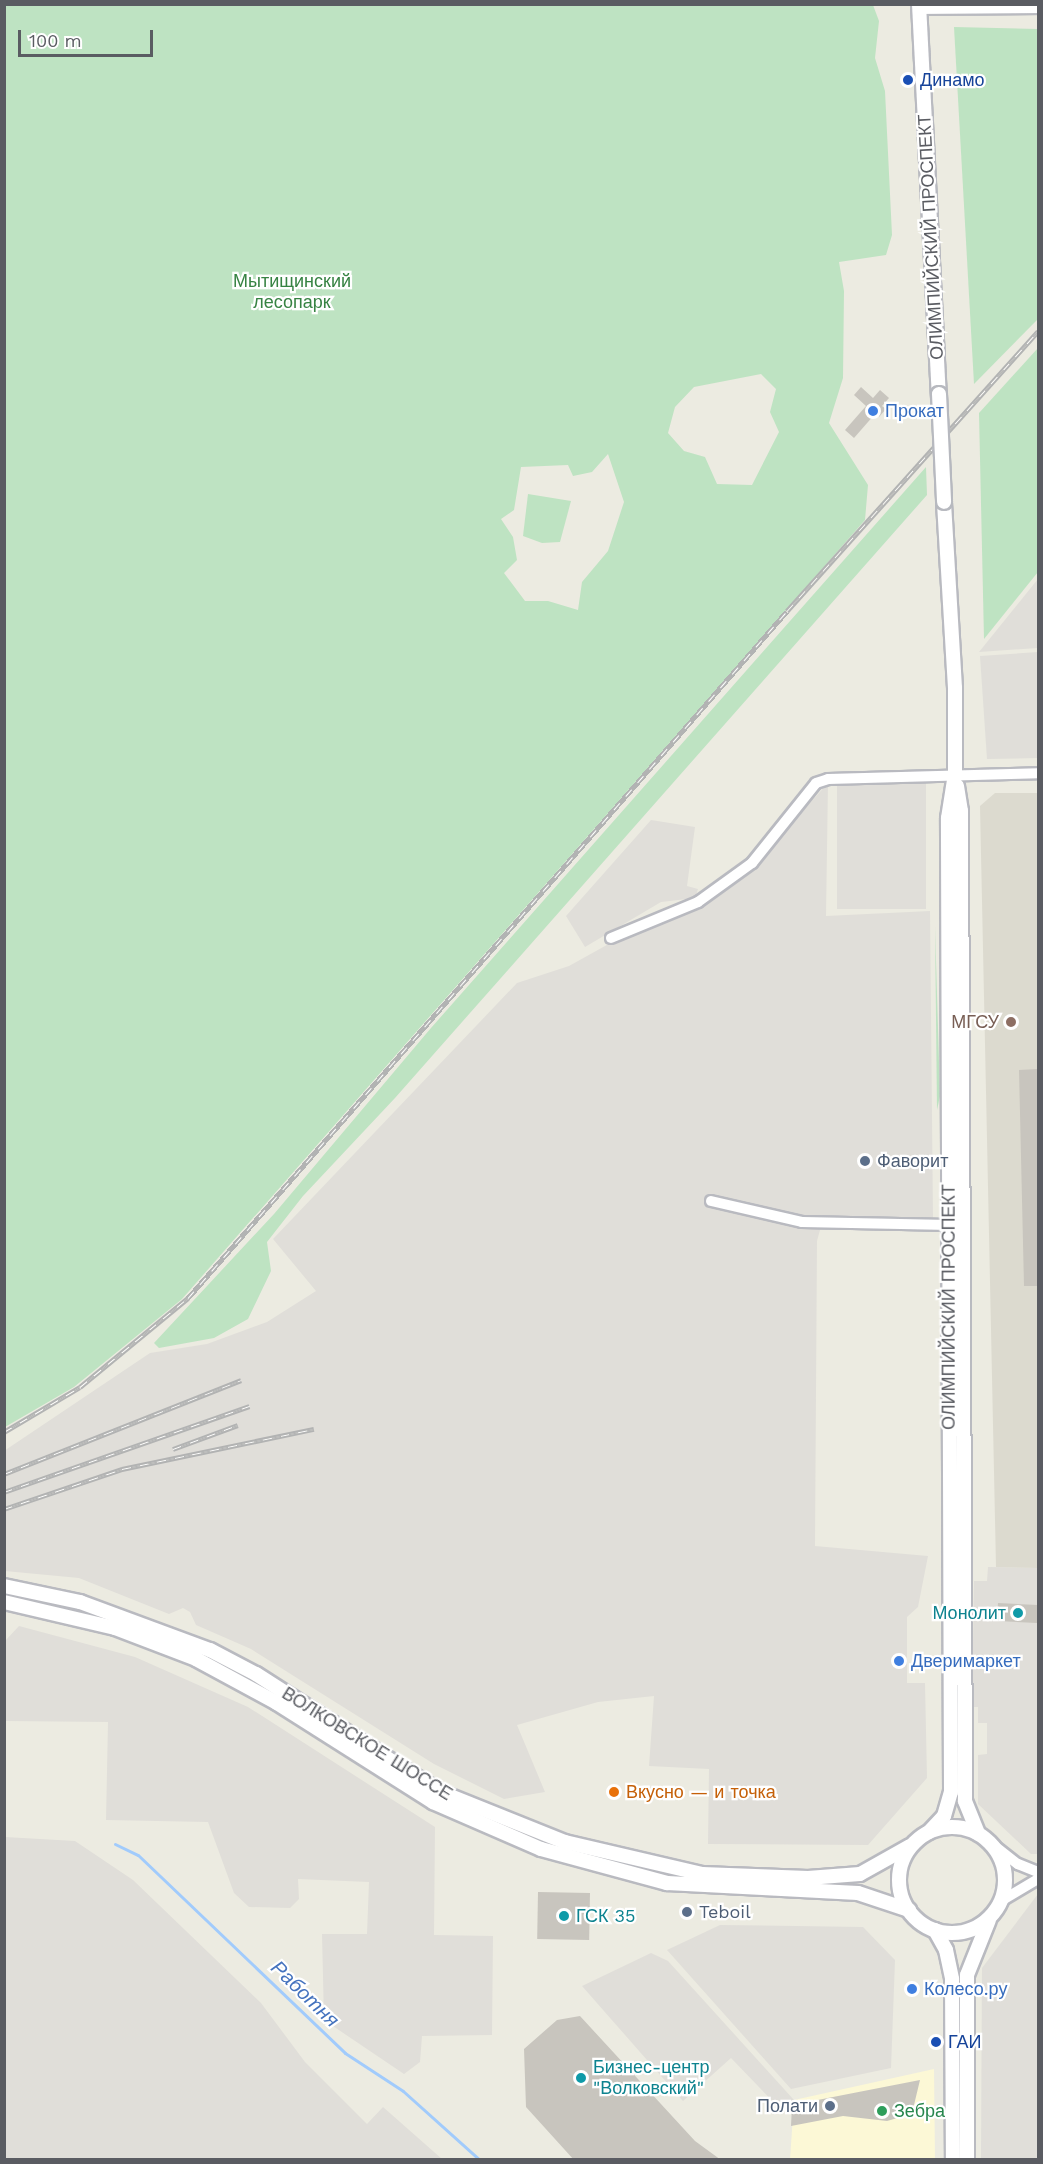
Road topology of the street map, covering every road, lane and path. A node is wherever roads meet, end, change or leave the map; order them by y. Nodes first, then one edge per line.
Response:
1 (919, 6) edge
2 (1038, 8) edge
3 (1038, 773) edge
4 (955, 774) junction
5 (611, 938) dead end
6 (711, 1201) dead end
7 (950, 1226) junction
8 (4, 1586) edge
9 (4, 1602) edge
10 (929, 1832) junction
11 (978, 1833) junction
12 (992, 1844) junction
13 (910, 1846) junction
14 (1038, 1872) edge
15 (1038, 1879) edge
16 (1001, 1901) junction
17 (909, 1910) junction
18 (990, 1919) junction
19 (935, 1930) junction
20 (954, 2160) edge
21 (967, 2160) edge

1 - 2 street
1 - 4 main road, ОЛИМПИЙСКИЙ ПРОСПЕКТ, bridge
3 - 4 street
4 - 5 street
4 - 7 main road, ОЛИМПИЙСКИЙ ПРОСПЕКТ
4 - 11 main road, ОЛИМПИЙСКИЙ ПРОСПЕКТ
6 - 7 street
7 - 10 main road, ОЛИМПИЙСКИЙ ПРОСПЕКТ
8 - 13 main road, ВОЛКОВСКОЕ ШОССЕ
9 - 17 main road, ВОЛКОВСКОЕ ШОССЕ
10 - 11 main road
10 - 13 main road
11 - 12 main road
12 - 14 street
12 - 16 main road
13 - 17 main road
15 - 16 street
16 - 18 main road
17 - 19 main road
18 - 19 main road
18 - 21 main road
19 - 20 main road

